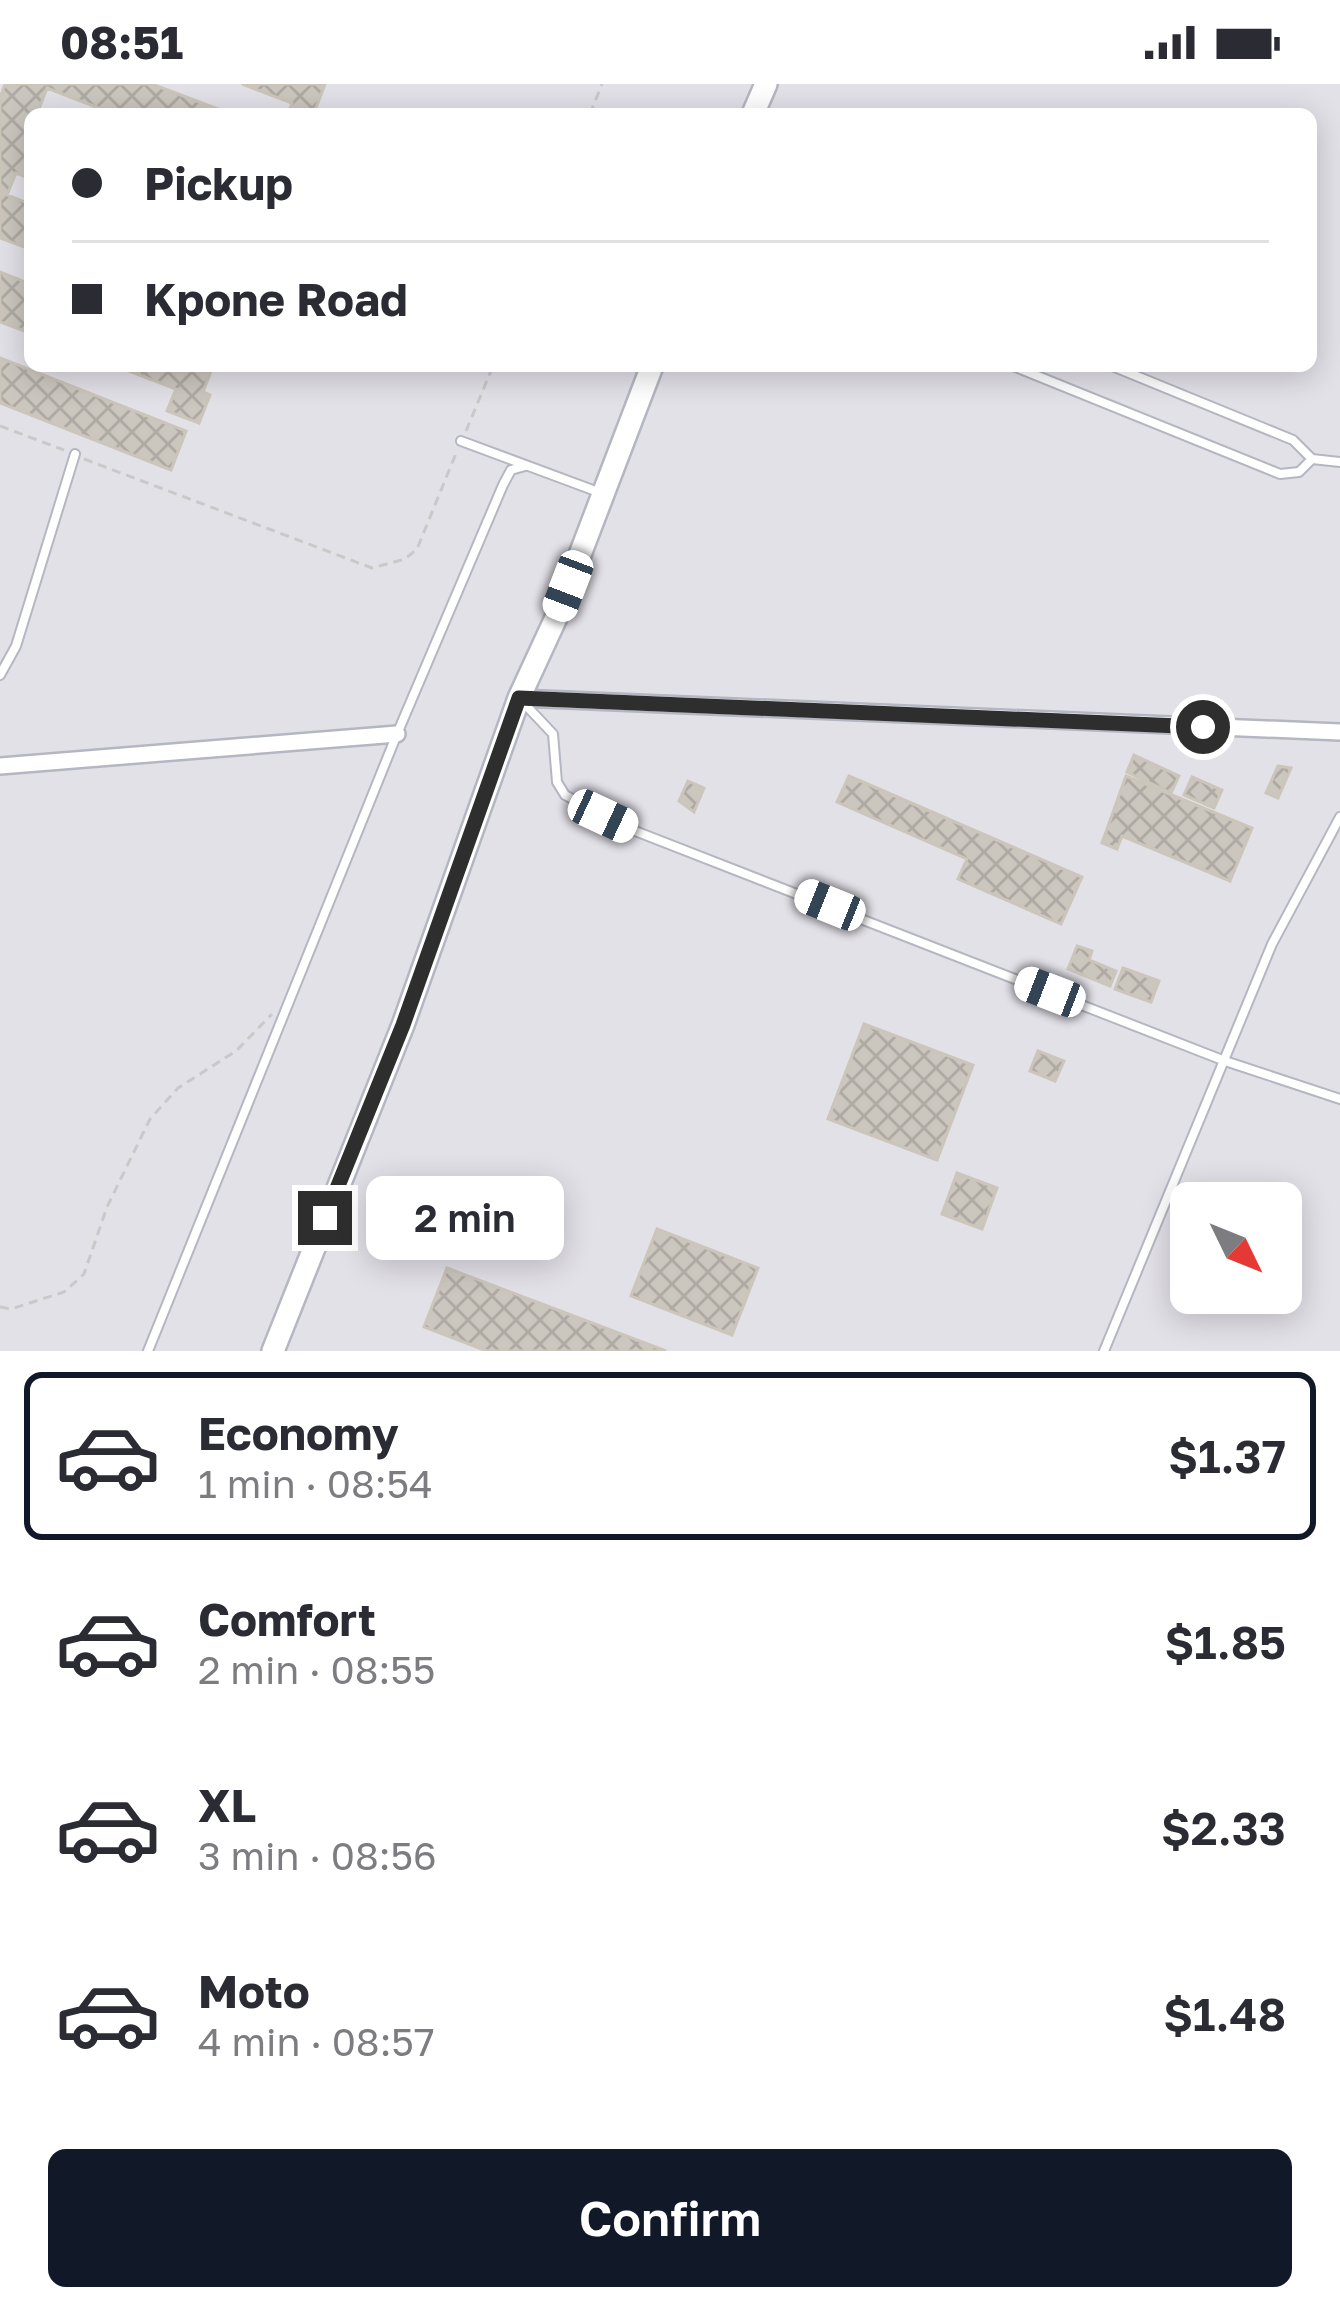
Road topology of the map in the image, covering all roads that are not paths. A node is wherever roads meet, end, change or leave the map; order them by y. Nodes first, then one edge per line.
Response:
1 (650, 372) edge
2 (1028, 372) edge
3 (1127, 372) edge
4 (461, 441) road end
5 (75, 454) road end
6 (1312, 459) junction
7 (1340, 462) edge
8 (525, 466) junction
9 (602, 494) junction
10 (0, 675) edge
11 (519, 698) junction
12 (1340, 732) edge
13 (397, 734) junction
14 (0, 766) edge
15 (1340, 817) edge
16 (1225, 1061) junction
17 (1340, 1099) edge
18 (148, 1351) edge
19 (273, 1351) edge
20 (1104, 1351) edge

1 - 9 main road
2 - 6 lane
3 - 6 lane
4 - 8 lane
5 - 10 lane
6 - 7 lane
8 - 9 lane
8 - 13 lane
9 - 11 main road
11 - 12 street
11 - 16 lane
11 - 19 main road
13 - 14 street
13 - 18 lane
15 - 16 lane
16 - 17 lane
16 - 20 lane

